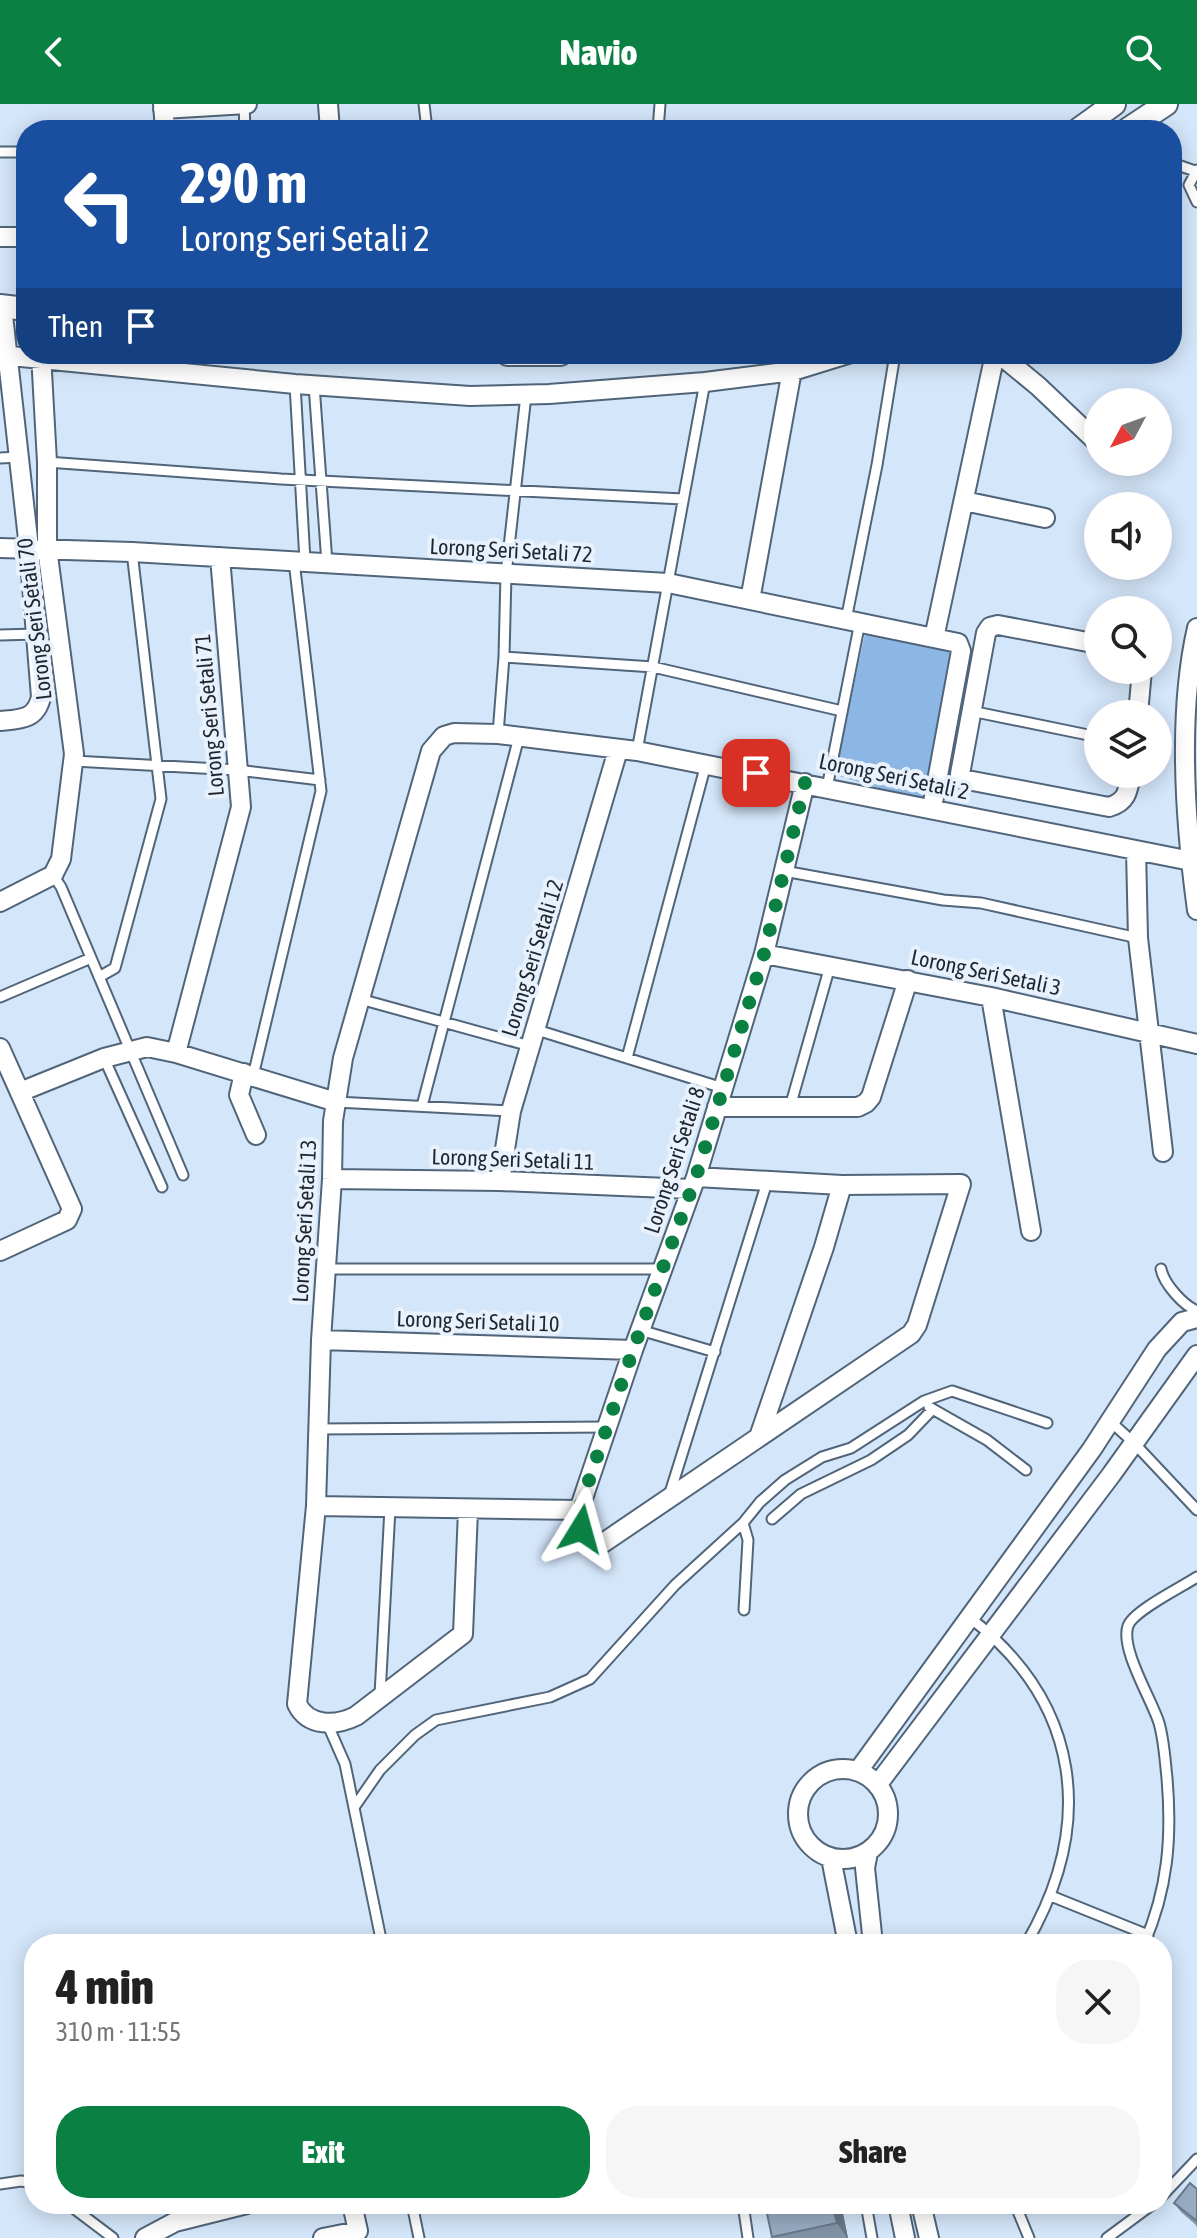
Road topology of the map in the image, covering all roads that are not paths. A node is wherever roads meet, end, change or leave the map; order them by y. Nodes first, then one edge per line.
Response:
1 (245, 104) edge
2 (1114, 104) edge
3 (1166, 104) edge
4 (163, 106) edge
5 (1092, 120) edge
6 (1142, 120) edge
7 (1196, 171) edge
8 (1197, 202) edge
9 (1, 306) edge
10 (4, 355) edge
11 (41, 364) edge
12 (114, 364) edge
13 (785, 364) edge
14 (794, 364) edge
15 (893, 364) edge
16 (995, 364) edge
17 (1008, 364) edge
18 (705, 382) junction
19 (295, 384) junction
20 (314, 385) junction
21 (526, 395) junction
22 (1084, 431) edge
23 (19, 457) junction
24 (0, 458) edge
25 (47, 462) junction
26 (301, 479) junction
27 (322, 480) junction
28 (515, 490) junction
29 (683, 499) junction
30 (964, 501) junction
31 (1045, 518) dead end
32 (0, 548) edge
33 (38, 548) junction
34 (132, 552) junction
35 (220, 557) junction
36 (300, 561) junction
37 (327, 563) junction
38 (506, 574) junction
39 (668, 583) junction
40 (750, 600) junction
41 (853, 621) junction
42 (1197, 628) edge
43 (36, 634) junction
44 (0, 635) edge
45 (934, 638) junction
46 (1084, 641) edge
47 (504, 657) junction
48 (653, 667) junction
49 (842, 711) junction
50 (971, 711) junction
51 (0, 721) edge
52 (498, 734) junction
53 (1084, 734) edge
54 (444, 736) joint
55 (519, 737) junction
56 (618, 750) junction
57 (637, 751) junction
58 (74, 761) junction
59 (706, 764) junction
60 (158, 765) junction
61 (237, 770) junction
62 (320, 780) junction
63 (805, 783) junction
64 (827, 788) junction
65 (1014, 788) junction
66 (1129, 788) edge
67 (932, 808) junction
68 (1008, 824) junction
69 (1136, 850) junction
70 (1191, 861) junction
71 (783, 870) junction
72 (53, 875) junction
73 (0, 902) edge
74 (1197, 910) edge
75 (1138, 938) junction
76 (764, 954) junction
77 (91, 958) junction
78 (830, 966) junction
79 (99, 977) junction
80 (908, 980) junction
81 (0, 997) edge
82 (991, 997) junction
83 (360, 999) junction
84 (443, 1022) junction
85 (1149, 1033) junction
86 (534, 1038) junction
87 (1197, 1044) edge
88 (0, 1048) edge
89 (130, 1050) junction
90 (176, 1053) junction
91 (104, 1058) junction
92 (627, 1058) junction
93 (248, 1075) junction
94 (723, 1088) junction
95 (20, 1092) junction
96 (336, 1102) junction
97 (422, 1106) junction
98 (717, 1107) junction
99 (790, 1107) junction
100 (511, 1111) junction
101 (256, 1135) dead end
102 (1163, 1152) dead end
103 (183, 1175) dead end
104 (332, 1179) junction
105 (768, 1179) junction
106 (500, 1181) junction
107 (694, 1183) junction
108 (842, 1185) junction
109 (162, 1187) dead end
110 (1031, 1231) dead end
111 (0, 1251) edge
112 (326, 1269) junction
113 (663, 1269) junction
114 (1161, 1269) dead end
115 (1197, 1311) edge
116 (1197, 1318) edge
117 (640, 1330) junction
118 (321, 1340) junction
119 (633, 1350) junction
120 (715, 1352) junction
121 (1197, 1355) edge
122 (924, 1401) junction
123 (932, 1410) junction
124 (1110, 1421) junction
125 (1047, 1423) dead end
126 (607, 1427) junction
127 (318, 1429) junction
128 (760, 1434) junction
129 (1134, 1443) junction
130 (1026, 1470) dead end
131 (667, 1499) junction
132 (316, 1506) junction
133 (390, 1508) junction
134 (468, 1510) junction
135 (579, 1510) junction
136 (1197, 1510) edge
137 (772, 1519) dead end
138 (743, 1523) junction
139 (1197, 1577) edge
140 (744, 1610) dead end
141 (969, 1617) junction
142 (991, 1633) junction
143 (380, 1698) junction
144 (319, 1721) junction
145 (858, 1771) junction
146 (878, 1784) junction
147 (355, 1806) junction
148 (868, 1852) junction
149 (831, 1858) junction
150 (1051, 1896) junction
151 (380, 1934) edge
152 (846, 1934) edge
153 (872, 1934) edge
154 (1031, 1934) edge
155 (1135, 1934) edge
156 (1148, 1934) edge
157 (1197, 2159) edge
158 (24, 2181) edge
159 (0, 2184) edge
160 (1172, 2185) edge
161 (81, 2214) edge
162 (206, 2214) edge
163 (354, 2214) edge
164 (414, 2214) edge
165 (744, 2214) edge
166 (868, 2214) edge
167 (900, 2214) edge
168 (923, 2214) edge
169 (1019, 2214) edge
170 (1139, 2214) edge
171 (182, 2220) edge
172 (359, 2234) edge
173 (113, 2238) edge
174 (145, 2238) edge
175 (323, 2238) edge
176 (419, 2238) edge
177 (748, 2238) edge
178 (872, 2238) edge
179 (905, 2238) edge
180 (929, 2238) edge
181 (1029, 2238) edge
182 (1107, 2238) edge

1 - 4 street
2 - 5 street
3 - 6 street
7 - 8 lane
9 - 10 street
10 - 23 street
11 - 25 street, Lorong Seri Setali 70
12 - 19 street
13 - 18 street
14 - 40 street
15 - 41 lane
16 - 30 street
17 - 22 street
18 - 21 street
18 - 29 lane
19 - 20 street
19 - 26 lane
20 - 21 street
20 - 27 lane
21 - 28 lane
23 - 24 lane
23 - 33 street
25 - 26 lane
25 - 33 street, Lorong Seri Setali 70
26 - 27 lane
26 - 36 lane
27 - 28 lane
27 - 37 lane
28 - 29 lane
28 - 38 lane
29 - 39 lane
30 - 31 street
30 - 45 street
32 - 33 street, Lorong Seri Setali 72
33 - 34 street, Lorong Seri Setali 72
33 - 43 street
33 - 58 street, Lorong Seri Setali 70
34 - 35 street, Lorong Seri Setali 72
34 - 60 lane
35 - 36 street, Lorong Seri Setali 72
35 - 61 street, Lorong Seri Setali 71
36 - 37 street, Lorong Seri Setali 72
36 - 62 lane
37 - 38 street, Lorong Seri Setali 72
38 - 39 street, Lorong Seri Setali 72
38 - 47 lane
39 - 40 street, Lorong Seri Setali 72
39 - 48 lane
40 - 41 street, Lorong Seri Setali 72
41 - 45 street, Lorong Seri Setali 72
41 - 49 lane
42 - 70 street
43 - 44 lane
43 - 51 street
45 - 67 street, Lorong Seri Setali 72
46 - 50 street
47 - 48 lane
47 - 52 lane
48 - 49 lane
48 - 57 lane
49 - 64 lane
50 - 53 lane
50 - 65 street
52 - 54 street, Lorong Seri Setali 2
52 - 55 street, Lorong Seri Setali 2
54 - 83 street, Lorong Seri Setali 13
55 - 56 street, Lorong Seri Setali 2
55 - 84 lane
56 - 57 street, Lorong Seri Setali 2
56 - 86 street, Lorong Seri Setali 12
57 - 59 street, Lorong Seri Setali 2
58 - 60 lane
58 - 72 street, Lorong Seri Setali 70
59 - 63 street, Lorong Seri Setali 2
59 - 92 lane
60 - 61 lane
60 - 79 lane
61 - 62 lane
61 - 90 street, Lorong Seri Setali 71
62 - 93 lane
63 - 64 street, Lorong Seri Setali 2
63 - 71 street, Lorong Seri Setali 8
64 - 67 street, Lorong Seri Setali 2
65 - 66 street
65 - 68 street
67 - 68 street, Lorong Seri Setali 2
68 - 69 street, Lorong Seri Setali 2
69 - 70 street, Lorong Seri Setali 2
69 - 75 street
70 - 74 street
71 - 75 lane
71 - 76 street, Lorong Seri Setali 8
72 - 73 street
72 - 77 lane
75 - 85 street
76 - 78 street, Lorong Seri Setali 3
76 - 94 street, Lorong Seri Setali 8
77 - 79 lane
77 - 81 lane
78 - 80 street, Lorong Seri Setali 3
78 - 99 lane
79 - 89 lane
80 - 82 street, Lorong Seri Setali 3
80 - 99 street
82 - 85 street, Lorong Seri Setali 3
82 - 110 street
83 - 84 lane
83 - 96 street, Lorong Seri Setali 13
84 - 86 lane
84 - 97 lane
85 - 87 street, Lorong Seri Setali 3
85 - 102 street
86 - 92 lane
86 - 100 street, Lorong Seri Setali 12
88 - 95 street
89 - 90 street
89 - 91 street
89 - 103 lane
90 - 93 street
91 - 95 street
91 - 109 lane
92 - 94 lane
93 - 96 street
93 - 101 street
94 - 98 street, Lorong Seri Setali 8
95 - 111 street
96 - 97 lane
96 - 104 street, Lorong Seri Setali 13
97 - 100 lane
98 - 99 street
98 - 107 street, Lorong Seri Setali 8
100 - 106 street, Lorong Seri Setali 12
104 - 106 street, Lorong Seri Setali 11
104 - 112 street, Lorong Seri Setali 13
105 - 107 street, Lorong Seri Setali 11
105 - 108 street, Lorong Seri Setali 11
105 - 120 lane
106 - 107 street, Lorong Seri Setali 11
107 - 113 street, Lorong Seri Setali 8
108 - 128 street
108 - 128 street, Lorong Seri Setali 11
112 - 113 lane
112 - 118 street, Lorong Seri Setali 13
113 - 117 street, Lorong Seri Setali 8
114 - 115 lane
116 - 124 street
117 - 119 street, Lorong Seri Setali 8
117 - 120 lane
118 - 119 street, Lorong Seri Setali 10
118 - 127 street, Lorong Seri Setali 13
119 - 126 street, Lorong Seri Setali 8
120 - 131 lane
121 - 129 street
122 - 123 lane
122 - 125 lane
122 - 138 lane
123 - 130 lane
123 - 137 lane
124 - 129 lane
124 - 141 street
126 - 127 lane
126 - 135 street, Lorong Seri Setali 8
127 - 132 street, Lorong Seri Setali 13
128 - 131 street
129 - 136 lane
129 - 142 street
131 - 135 street
132 - 133 street
132 - 144 street, Lorong Seri Setali 13
133 - 134 street
133 - 143 lane
134 - 135 street
134 - 143 street
138 - 140 lane
138 - 147 lane
139 - 156 lane
141 - 142 lane
141 - 145 street
142 - 146 street
142 - 150 lane
143 - 144 street
144 - 147 lane
145 - 146 street
145 - 149 street
146 - 148 street
147 - 151 lane
148 - 149 street
148 - 153 street
149 - 152 street
150 - 154 lane
150 - 155 lane
157 - 160 lane
158 - 159 lane
161 - 173 lane
162 - 171 street
163 - 172 street
164 - 176 lane
165 - 177 lane
166 - 178 lane
167 - 179 street
168 - 180 street
169 - 181 lane
170 - 182 lane
171 - 174 street
172 - 175 street

